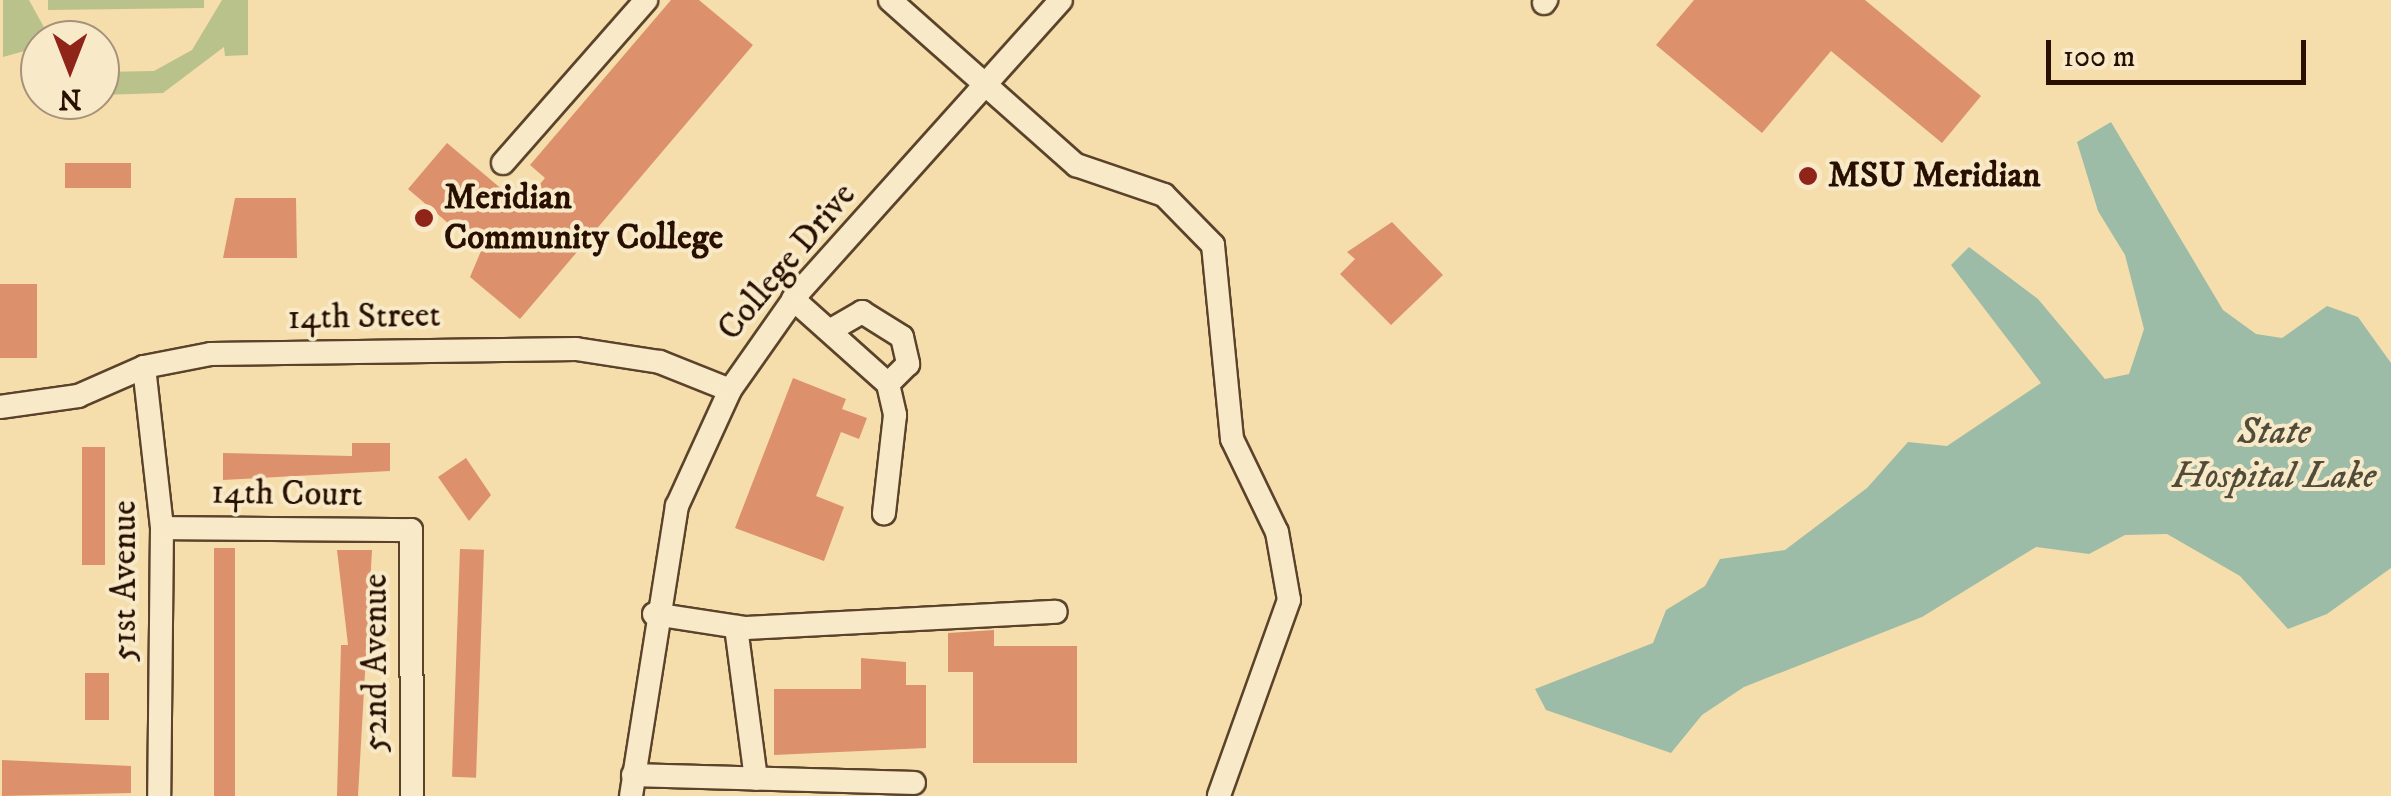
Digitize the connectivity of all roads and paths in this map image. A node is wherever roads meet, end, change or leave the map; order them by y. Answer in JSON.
{"nodes":[{"id":1,"x":646,"y":0,"type":"edge"},
{"id":2,"x":890,"y":0,"type":"edge"},
{"id":3,"x":1061,"y":0,"type":"edge"},
{"id":4,"x":989,"y":84,"type":"junction"},
{"id":5,"x":504,"y":163,"type":"dead end"},
{"id":6,"x":793,"y":299,"type":"junction"},
{"id":7,"x":832,"y":330,"type":"junction"},
{"id":8,"x":144,"y":367,"type":"junction"},
{"id":9,"x":888,"y":384,"type":"junction"},
{"id":10,"x":730,"y":390,"type":"junction"},
{"id":11,"x":0,"y":407,"type":"edge"},
{"id":12,"x":884,"y":513,"type":"dead end"},
{"id":13,"x":162,"y":528,"type":"junction"},
{"id":14,"x":411,"y":530,"type":"joint"},
{"id":15,"x":1056,"y":612,"type":"dead end"},
{"id":16,"x":654,"y":614,"type":"junction"},
{"id":17,"x":736,"y":627,"type":"junction"},
{"id":18,"x":756,"y":779,"type":"junction"},
{"id":19,"x":914,"y":784,"type":"dead end"},
{"id":20,"x":632,"y":786,"type":"edge"},
{"id":21,"x":160,"y":796,"type":"edge"},
{"id":22,"x":412,"y":796,"type":"edge"},
{"id":23,"x":1219,"y":796,"type":"edge"}],
"edges":[{"from":1,"to":5,"type":"street"},
{"from":2,"to":4,"type":"street"},
{"from":3,"to":4,"type":"street","name":"College Drive"},
{"from":4,"to":6,"type":"street","name":"College Drive"},
{"from":4,"to":23,"type":"street"},
{"from":6,"to":7,"type":"street"},
{"from":6,"to":10,"type":"street","name":"College Drive"},
{"from":7,"to":9,"type":"street"},
{"from":7,"to":9,"type":"street"},
{"from":8,"to":10,"type":"street","name":"14th Street"},
{"from":8,"to":11,"type":"street","name":"14th Street"},
{"from":8,"to":13,"type":"street","name":"51st Avenue"},
{"from":9,"to":12,"type":"street"},
{"from":10,"to":16,"type":"street","name":"College Drive"},
{"from":13,"to":14,"type":"street","name":"14th Court"},
{"from":13,"to":21,"type":"street","name":"51st Avenue"},
{"from":14,"to":22,"type":"street","name":"52nd Avenue"},
{"from":15,"to":17,"type":"street"},
{"from":16,"to":17,"type":"street"},
{"from":16,"to":20,"type":"street","name":"College Drive"},
{"from":17,"to":18,"type":"street"},
{"from":18,"to":19,"type":"street"},
{"from":18,"to":20,"type":"street"}]}
